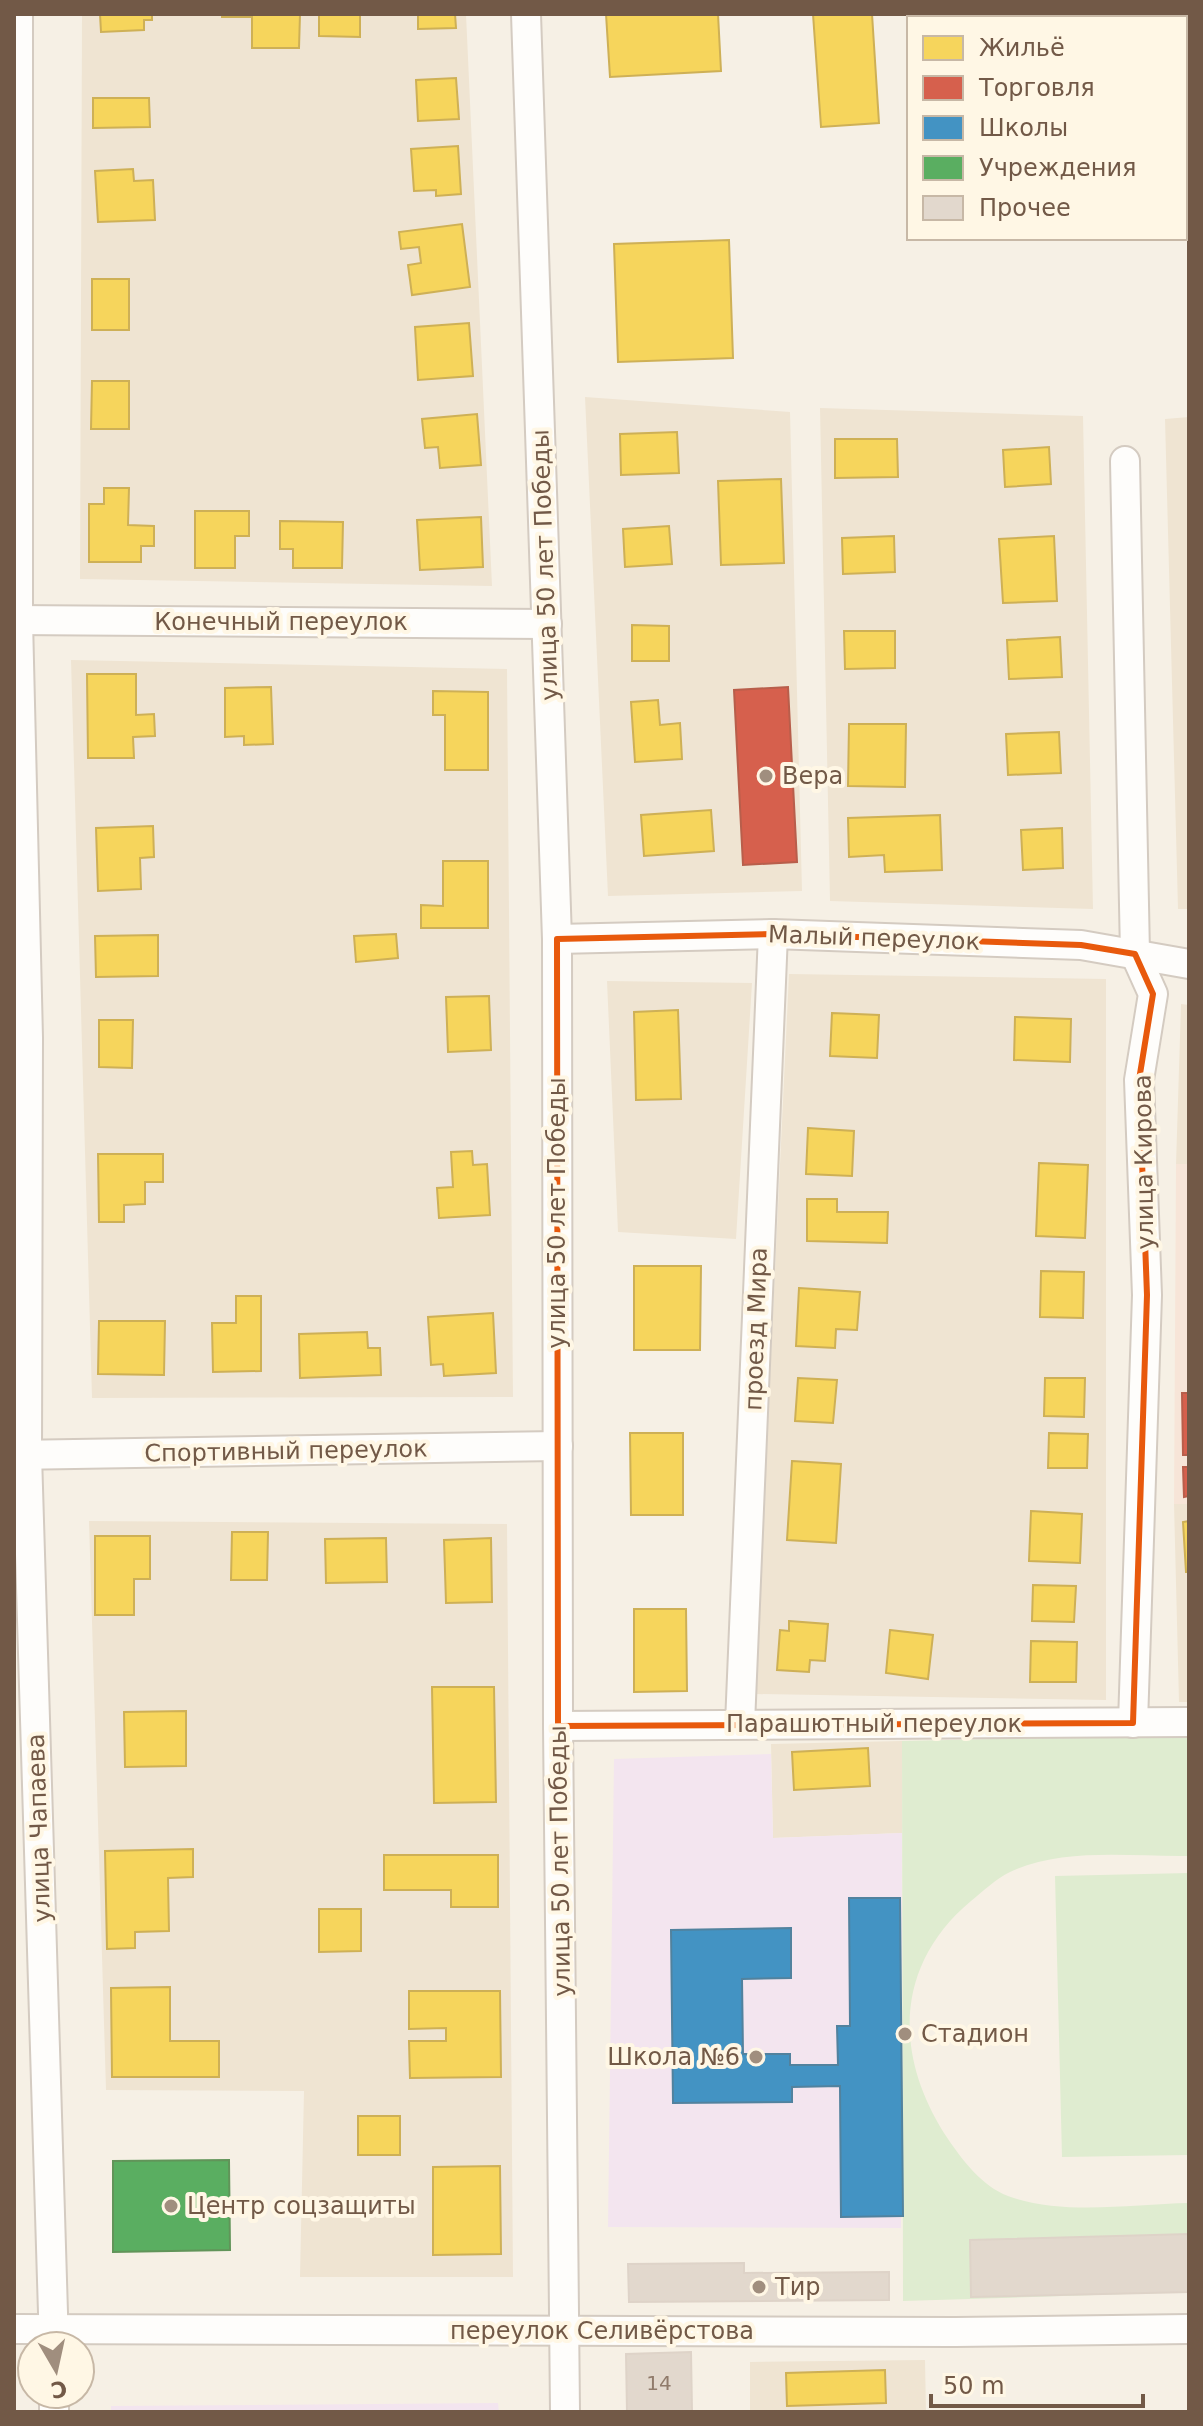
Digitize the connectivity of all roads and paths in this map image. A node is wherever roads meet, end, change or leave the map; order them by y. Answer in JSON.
{"nodes":[{"id":1,"x":18,"y":14,"type":"edge"},
{"id":2,"x":526,"y":14,"type":"edge"},
{"id":3,"x":1125,"y":461,"type":"dead end"},
{"id":4,"x":16,"y":620,"type":"edge"},
{"id":5,"x":547,"y":624,"type":"junction"},
{"id":6,"x":773,"y":934,"type":"junction"},
{"id":7,"x":557,"y":939,"type":"junction"},
{"id":8,"x":1135,"y":954,"type":"junction"},
{"id":9,"x":1189,"y":964,"type":"edge"},
{"id":10,"x":558,"y":1446,"type":"junction"},
{"id":11,"x":21,"y":1455,"type":"edge"},
{"id":12,"x":1189,"y":1722,"type":"edge"},
{"id":13,"x":1133,"y":1723,"type":"junction"},
{"id":14,"x":740,"y":1724,"type":"junction"},
{"id":15,"x":558,"y":1726,"type":"junction"},
{"id":16,"x":1189,"y":2329,"type":"edge"},
{"id":17,"x":54,"y":2330,"type":"edge"},
{"id":18,"x":565,"y":2332,"type":"junction"},
{"id":19,"x":96,"y":2338,"type":"edge"},
{"id":20,"x":565,"y":2412,"type":"edge"}],
"edges":[{"from":1,"to":4,"type":"street","name":"улица Чапаева"},
{"from":2,"to":5,"type":"street","name":"улица 50 лет Победы"},
{"from":3,"to":8,"type":"street","name":"улица Кирова"},
{"from":4,"to":5,"type":"street","name":"Конечный переулок"},
{"from":4,"to":11,"type":"street","name":"улица Чапаева"},
{"from":5,"to":7,"type":"street","name":"улица 50 лет Победы"},
{"from":6,"to":7,"type":"street","name":"Малый переулок"},
{"from":6,"to":8,"type":"street","name":"Малый переулок"},
{"from":6,"to":14,"type":"street","name":"проезд Мира"},
{"from":7,"to":10,"type":"street","name":"улица 50 лет Победы"},
{"from":8,"to":9,"type":"street","name":"Малый переулок"},
{"from":8,"to":13,"type":"street","name":"улица Кирова"},
{"from":10,"to":11,"type":"street","name":"Спортивный переулок"},
{"from":10,"to":15,"type":"street","name":"улица 50 лет Победы"},
{"from":11,"to":17,"type":"street","name":"улица Чапаева"},
{"from":12,"to":13,"type":"street","name":"Парашютный переулок"},
{"from":13,"to":14,"type":"street","name":"Парашютный переулок"},
{"from":14,"to":15,"type":"street","name":"Парашютный переулок"},
{"from":15,"to":18,"type":"street","name":"улица 50 лет Победы"},
{"from":16,"to":18,"type":"street","name":"переулок Селивёрстова"},
{"from":18,"to":19,"type":"street","name":"переулок Селивёрстова"},
{"from":18,"to":20,"type":"street","name":"улица 50 лет Победы"}]}
